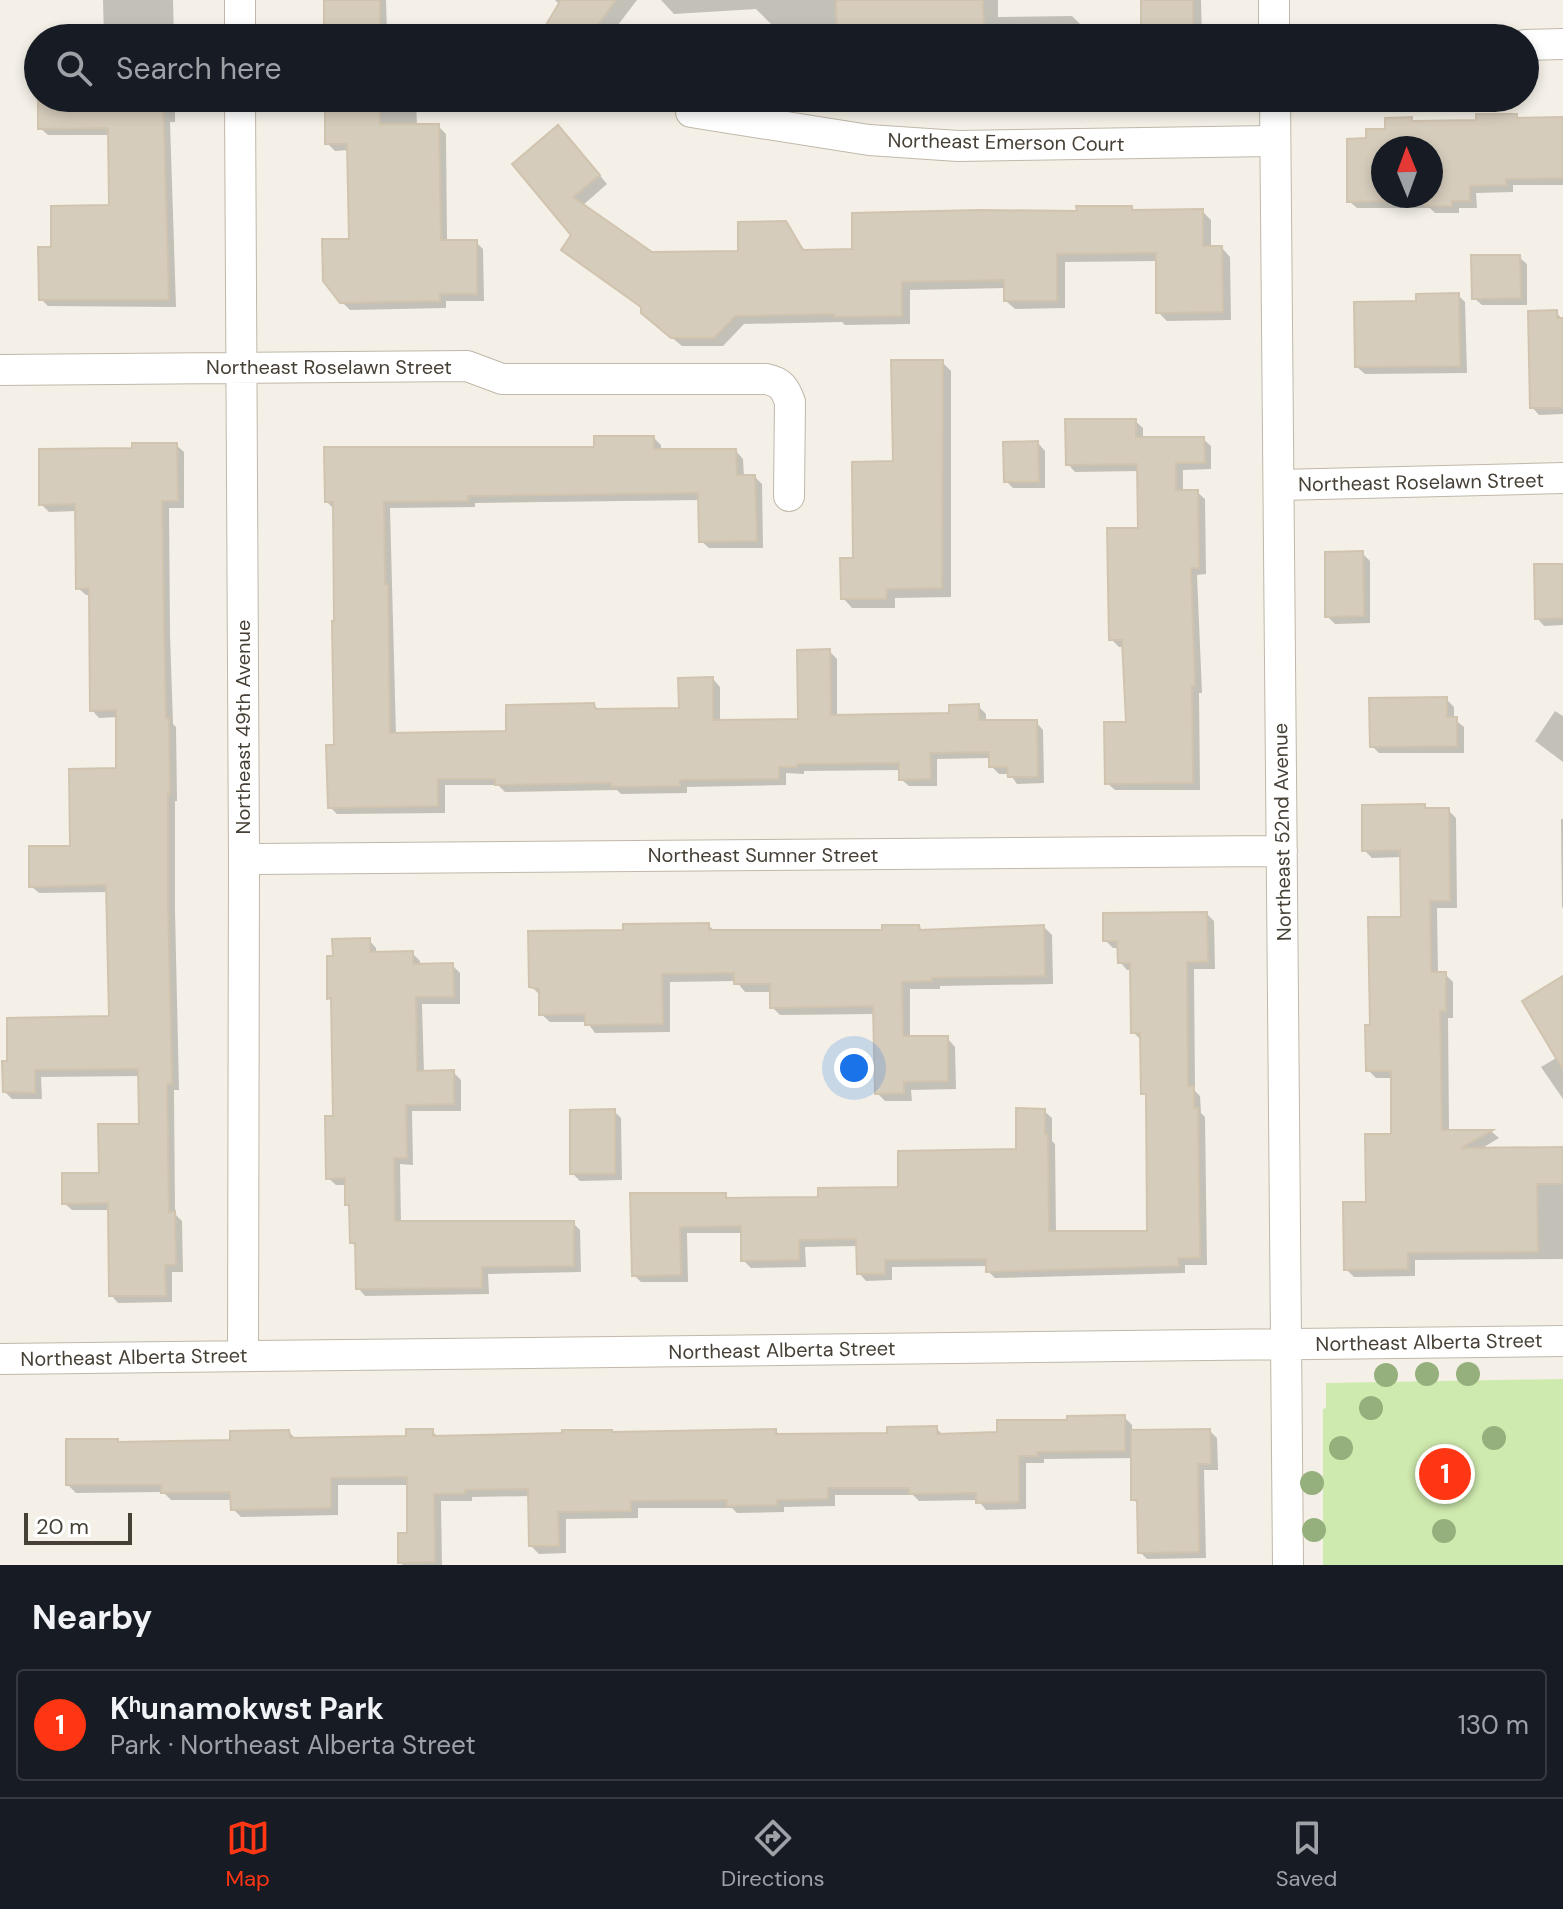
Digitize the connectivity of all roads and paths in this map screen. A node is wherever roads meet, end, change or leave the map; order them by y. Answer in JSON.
{"nodes":[{"id":1,"x":240,"y":0,"type":"edge"},
{"id":2,"x":1274,"y":0,"type":"edge"},
{"id":3,"x":240,"y":24,"type":"edge"},
{"id":4,"x":1274,"y":24,"type":"edge"},
{"id":5,"x":1563,"y":44,"type":"edge"},
{"id":6,"x":1539,"y":45,"type":"edge"},
{"id":7,"x":240,"y":112,"type":"edge"},
{"id":8,"x":691,"y":112,"type":"dead end"},
{"id":9,"x":1275,"y":112,"type":"edge"},
{"id":10,"x":1275,"y":141,"type":"junction"},
{"id":11,"x":241,"y":368,"type":"junction"},
{"id":12,"x":0,"y":370,"type":"edge"},
{"id":13,"x":1563,"y":478,"type":"edge"},
{"id":14,"x":1279,"y":485,"type":"junction"},
{"id":15,"x":789,"y":496,"type":"dead end"},
{"id":16,"x":1282,"y":851,"type":"junction"},
{"id":17,"x":244,"y":859,"type":"junction"},
{"id":18,"x":1563,"y":1341,"type":"edge"},
{"id":19,"x":1285,"y":1344,"type":"junction"},
{"id":20,"x":243,"y":1356,"type":"junction"},
{"id":21,"x":0,"y":1359,"type":"edge"},
{"id":22,"x":1288,"y":1565,"type":"edge"}],
"edges":[{"from":1,"to":3,"type":"street"},
{"from":2,"to":4,"type":"street"},
{"from":5,"to":6,"type":"street"},
{"from":7,"to":11,"type":"street","name":"Northeast 49th Avenue"},
{"from":8,"to":10,"type":"street","name":"Northeast Emerson Court"},
{"from":9,"to":10,"type":"street","name":"Northeast 52nd Avenue"},
{"from":10,"to":14,"type":"street","name":"Northeast 52nd Avenue"},
{"from":11,"to":12,"type":"street","name":"Northeast Roselawn Street"},
{"from":11,"to":15,"type":"street","name":"Northeast Roselawn Street"},
{"from":11,"to":17,"type":"street","name":"Northeast 49th Avenue"},
{"from":13,"to":14,"type":"street","name":"Northeast Roselawn Street"},
{"from":14,"to":16,"type":"street","name":"Northeast 52nd Avenue"},
{"from":16,"to":17,"type":"street","name":"Northeast Sumner Street"},
{"from":16,"to":19,"type":"street","name":"Northeast 52nd Avenue"},
{"from":17,"to":20,"type":"street","name":"Northeast 49th Avenue"},
{"from":18,"to":19,"type":"street","name":"Northeast Alberta Street"},
{"from":19,"to":20,"type":"street","name":"Northeast Alberta Street"},
{"from":19,"to":22,"type":"street","name":"Northeast 52nd Avenue"},
{"from":20,"to":21,"type":"street","name":"Northeast Alberta Street"}]}
